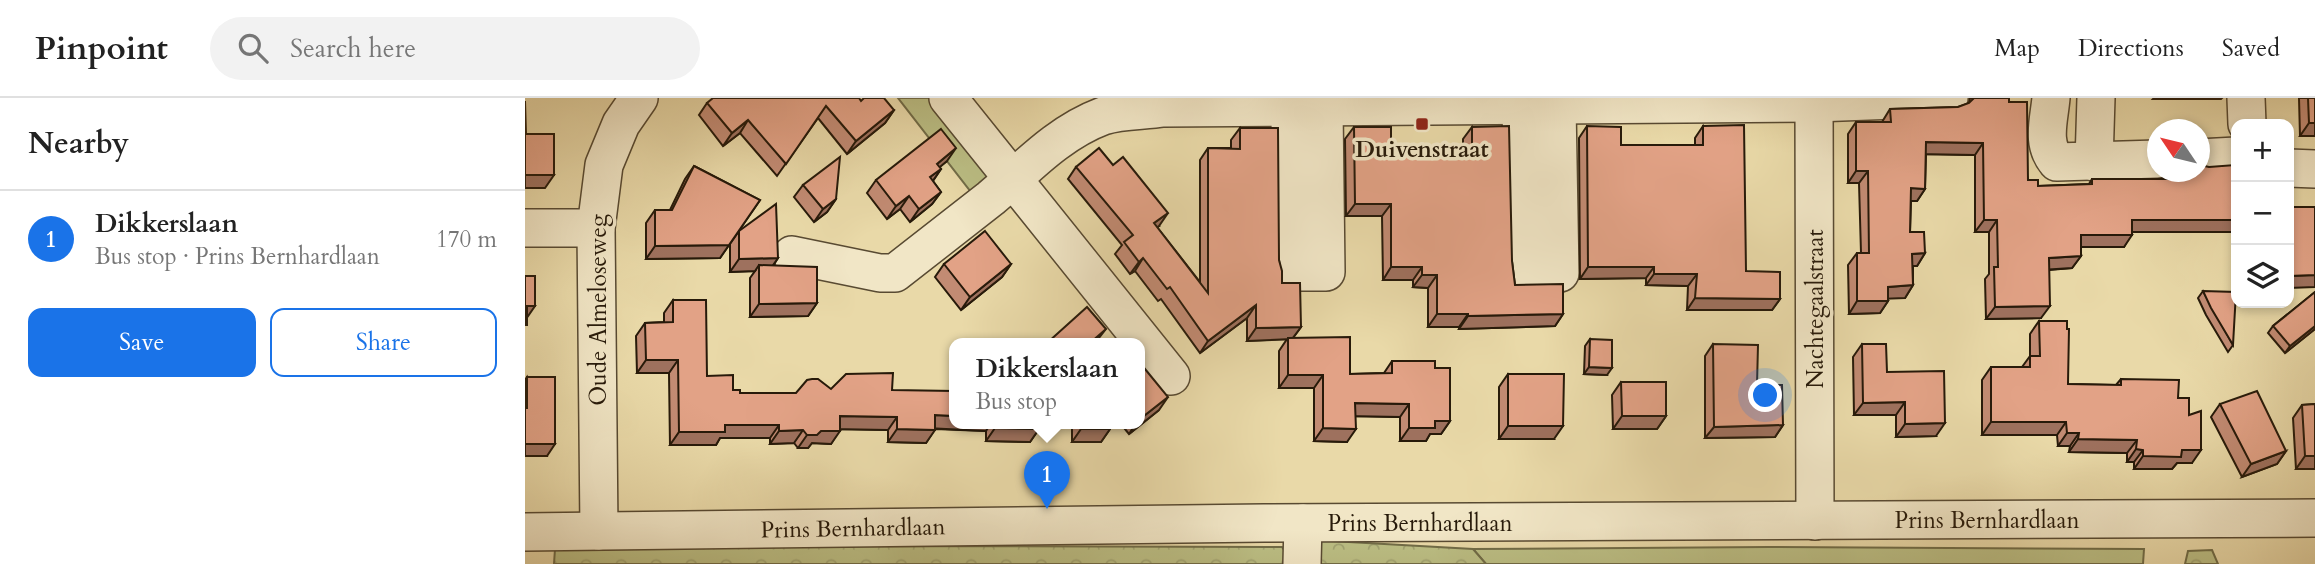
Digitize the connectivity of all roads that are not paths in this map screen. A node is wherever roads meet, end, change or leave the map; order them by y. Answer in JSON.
{"nodes":[{"id":1,"x":639,"y":98,"type":"edge"},
{"id":2,"x":948,"y":98,"type":"edge"},
{"id":3,"x":1949,"y":98,"type":"edge"},
{"id":4,"x":2051,"y":98,"type":"edge"},
{"id":5,"x":2096,"y":98,"type":"edge"},
{"id":6,"x":2246,"y":98,"type":"edge"},
{"id":7,"x":1814,"y":101,"type":"edge"},
{"id":8,"x":1521,"y":106,"type":"junction"},
{"id":9,"x":1557,"y":106,"type":"junction"},
{"id":10,"x":2247,"y":119,"type":"edge"},
{"id":11,"x":2231,"y":156,"type":"edge"},
{"id":12,"x":2210,"y":157,"type":"edge"},
{"id":13,"x":2147,"y":160,"type":"edge"},
{"id":14,"x":2094,"y":162,"type":"junction"},
{"id":15,"x":2294,"y":168,"type":"edge"},
{"id":16,"x":2315,"y":169,"type":"edge"},
{"id":17,"x":1013,"y":178,"type":"junction"},
{"id":18,"x":525,"y":228,"type":"edge"},
{"id":19,"x":596,"y":228,"type":"junction"},
{"id":20,"x":792,"y":255,"type":"dead end"},
{"id":21,"x":1141,"y":338,"type":"edge"},
{"id":22,"x":1145,"y":343,"type":"edge"},
{"id":23,"x":1171,"y":376,"type":"dead end"},
{"id":24,"x":2315,"y":518,"type":"edge"},
{"id":25,"x":1815,"y":521,"type":"junction"},
{"id":26,"x":599,"y":531,"type":"junction"},
{"id":27,"x":535,"y":543,"type":"edge"},
{"id":28,"x":1305,"y":551,"type":"edge"}],
"edges":[{"from":1,"to":19,"type":"street","name":"Oude Almeloseweg"},
{"from":2,"to":17,"type":"street"},
{"from":3,"to":7,"type":"street"},
{"from":4,"to":14,"type":"street"},
{"from":5,"to":14,"type":"street"},
{"from":6,"to":10,"type":"street"},
{"from":7,"to":9,"type":"street"},
{"from":7,"to":25,"type":"street","name":"Nachtegaalstraat"},
{"from":8,"to":9,"type":"street"},
{"from":8,"to":9,"type":"street"},
{"from":8,"to":17,"type":"street"},
{"from":11,"to":12,"type":"street"},
{"from":13,"to":14,"type":"street"},
{"from":15,"to":16,"type":"street"},
{"from":17,"to":20,"type":"street"},
{"from":17,"to":21,"type":"street"},
{"from":18,"to":19,"type":"street"},
{"from":19,"to":26,"type":"street","name":"Oude Almeloseweg"},
{"from":22,"to":23,"type":"street"},
{"from":24,"to":25,"type":"street","name":"Prins Bernhardlaan"},
{"from":25,"to":28,"type":"street","name":"Prins Bernhardlaan"},
{"from":26,"to":27,"type":"street","name":"Prins Bernhardlaan"},
{"from":26,"to":28,"type":"street","name":"Prins Bernhardlaan"}]}
